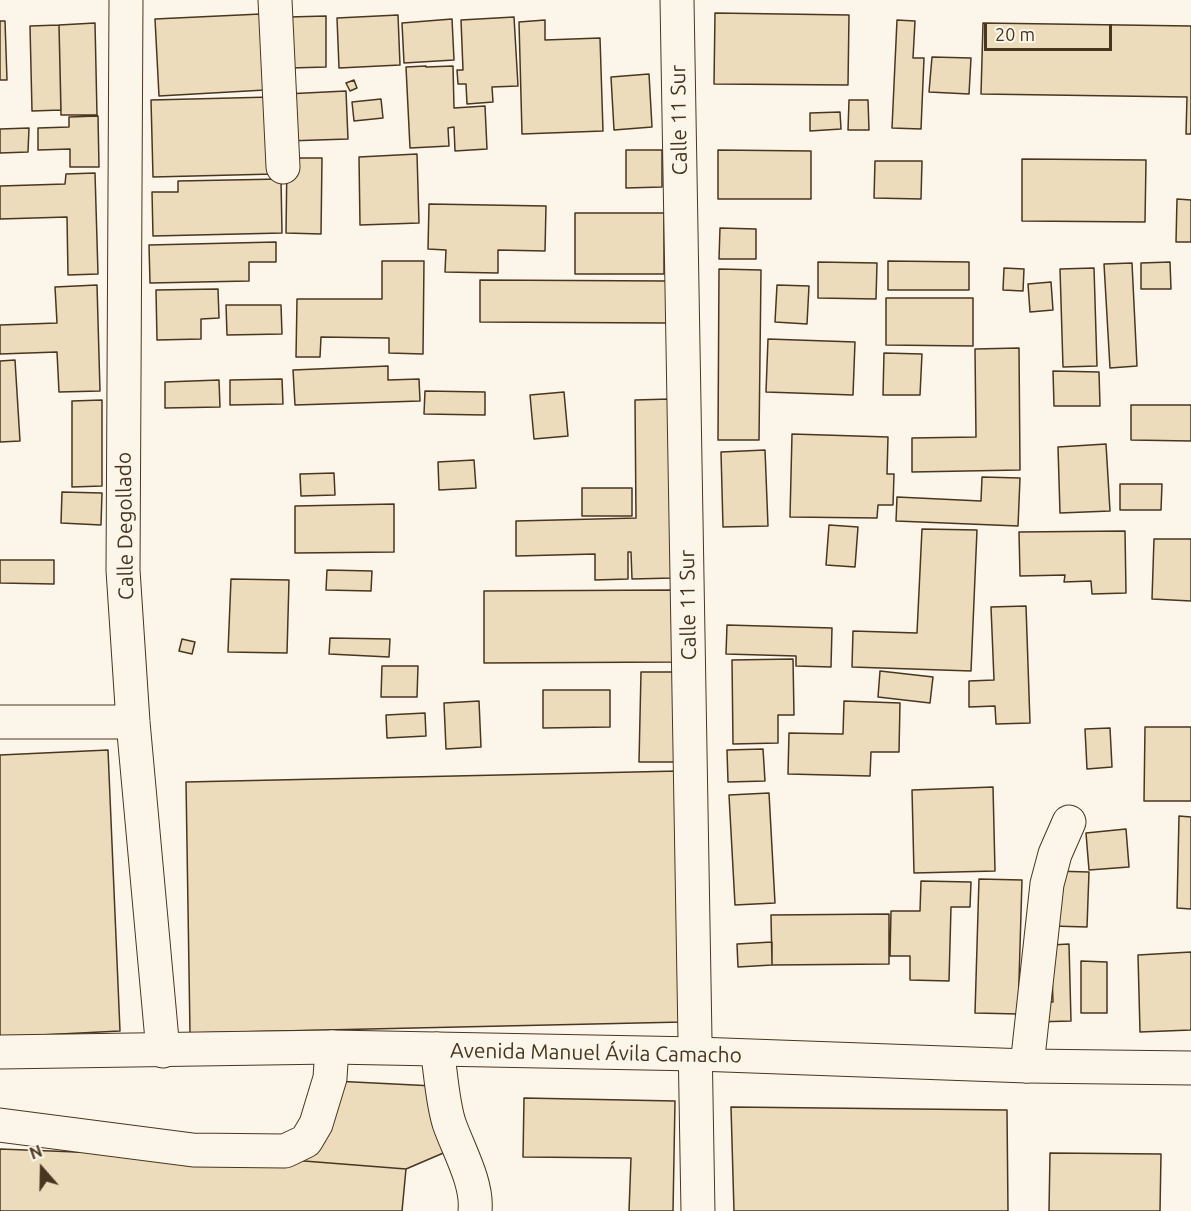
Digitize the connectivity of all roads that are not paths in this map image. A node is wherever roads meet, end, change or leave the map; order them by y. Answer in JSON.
{"nodes":[{"id":1,"x":126,"y":0,"type":"edge"},
{"id":2,"x":275,"y":0,"type":"edge"},
{"id":3,"x":677,"y":0,"type":"edge"},
{"id":4,"x":283,"y":167,"type":"dead end"},
{"id":5,"x":0,"y":722,"type":"edge"},
{"id":6,"x":133,"y":722,"type":"junction"},
{"id":7,"x":1069,"y":822,"type":"dead end"},
{"id":8,"x":332,"y":1047,"type":"junction"},
{"id":9,"x":437,"y":1049,"type":"junction"},
{"id":10,"x":163,"y":1051,"type":"junction"},
{"id":11,"x":0,"y":1053,"type":"edge"},
{"id":12,"x":697,"y":1054,"type":"junction"},
{"id":13,"x":1026,"y":1066,"type":"junction"},
{"id":14,"x":1191,"y":1068,"type":"edge"},
{"id":15,"x":0,"y":1125,"type":"edge"},
{"id":16,"x":475,"y":1211,"type":"edge"},
{"id":17,"x":698,"y":1211,"type":"edge"}],
"edges":[{"from":1,"to":6,"type":"street","name":"Calle Degollado"},
{"from":2,"to":4,"type":"street"},
{"from":3,"to":12,"type":"street","name":"Calle 11 Sur"},
{"from":5,"to":6,"type":"street"},
{"from":6,"to":10,"type":"street","name":"Calle Degollado"},
{"from":7,"to":13,"type":"street"},
{"from":8,"to":9,"type":"street","name":"Avenida Manuel Ávila Camacho"},
{"from":8,"to":10,"type":"street","name":"Avenida Manuel Ávila Camacho"},
{"from":8,"to":15,"type":"street"},
{"from":9,"to":12,"type":"street","name":"Avenida Manuel Ávila Camacho"},
{"from":9,"to":16,"type":"street"},
{"from":10,"to":11,"type":"street","name":"Avenida Manuel Ávila Camacho"},
{"from":12,"to":13,"type":"street","name":"Avenida Manuel Ávila Camacho"},
{"from":12,"to":17,"type":"street","name":"Calle 11 Sur"},
{"from":13,"to":14,"type":"street","name":"Avenida Manuel Ávila Camacho"}]}
